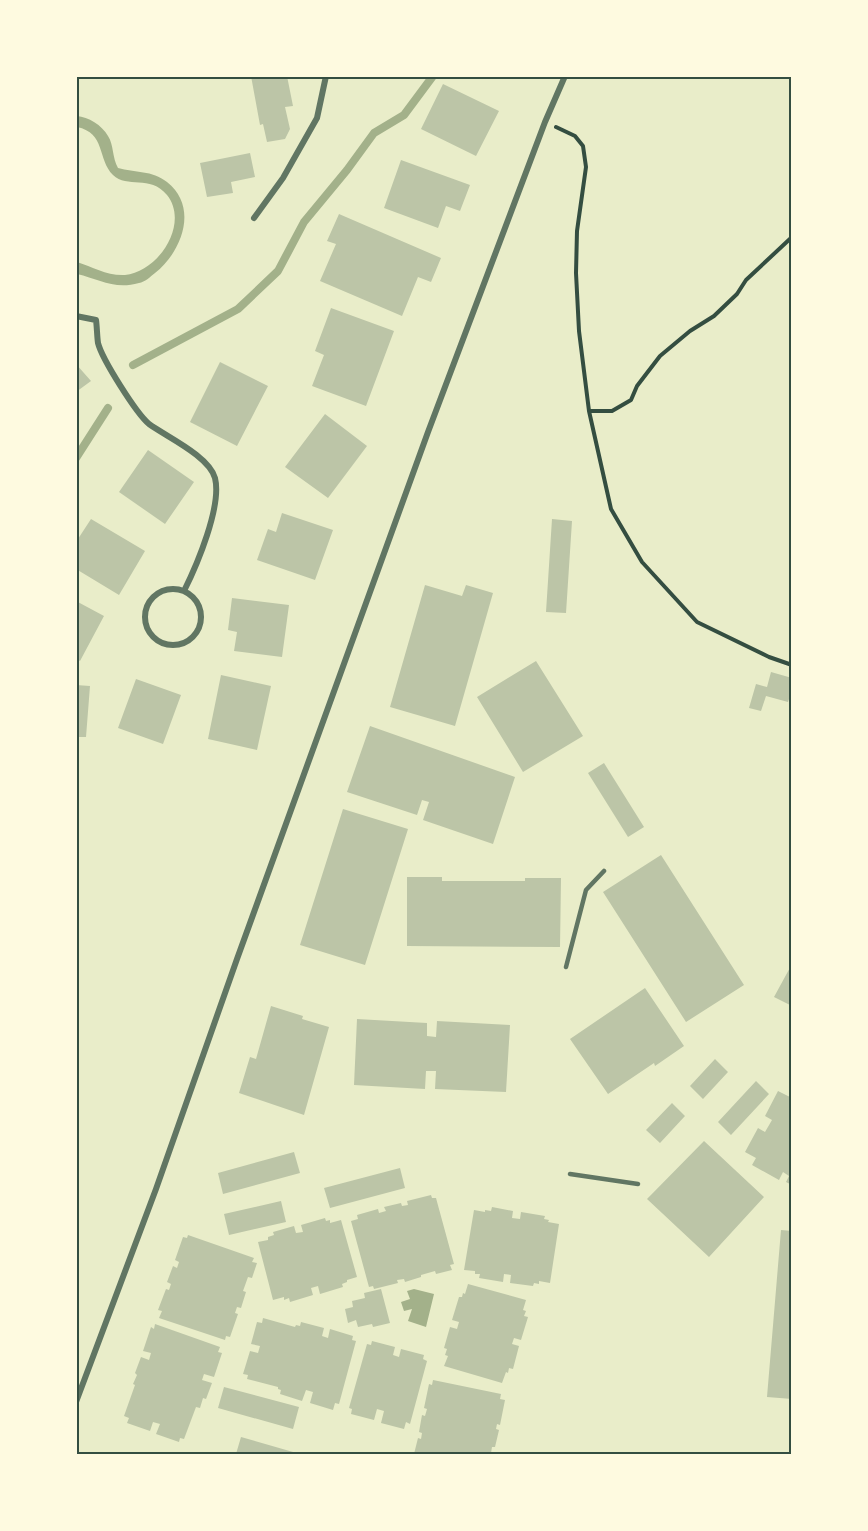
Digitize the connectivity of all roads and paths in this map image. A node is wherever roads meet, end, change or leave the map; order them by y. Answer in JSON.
{"nodes":[{"id":1,"x":326,"y":76,"type":"edge"},
{"id":2,"x":564,"y":76,"type":"edge"},
{"id":3,"x":545,"y":122,"type":"junction"},
{"id":4,"x":254,"y":218,"type":"dead end"},
{"id":5,"x":792,"y":237,"type":"edge"},
{"id":6,"x":76,"y":316,"type":"edge"},
{"id":7,"x":589,"y":411,"type":"junction"},
{"id":8,"x":184,"y":591,"type":"junction"},
{"id":9,"x":792,"y":664,"type":"edge"},
{"id":10,"x":604,"y":871,"type":"dead end"},
{"id":11,"x":566,"y":967,"type":"dead end"},
{"id":12,"x":570,"y":1174,"type":"dead end"},
{"id":13,"x":638,"y":1184,"type":"dead end"},
{"id":14,"x":76,"y":1402,"type":"edge"}],
"edges":[{"from":1,"to":4,"type":"street"},
{"from":2,"to":3,"type":"street"},
{"from":3,"to":7,"type":"path"},
{"from":3,"to":14,"type":"street"},
{"from":5,"to":7,"type":"path"},
{"from":6,"to":8,"type":"street"},
{"from":7,"to":9,"type":"path"},
{"from":8,"to":8,"type":"street"},
{"from":10,"to":11,"type":"lane"},
{"from":12,"to":13,"type":"lane"}]}
